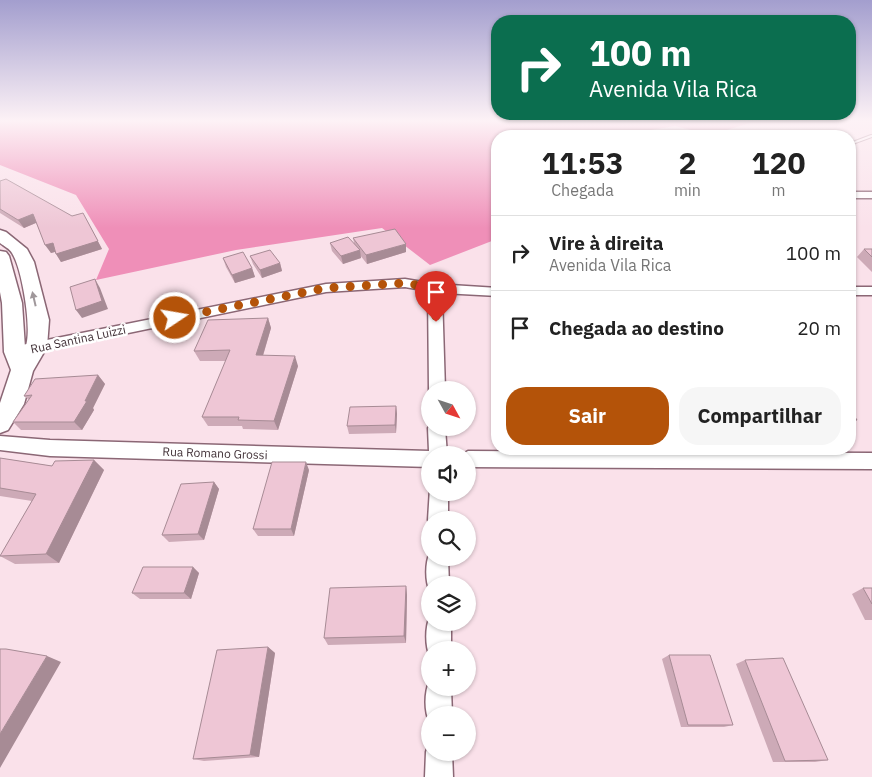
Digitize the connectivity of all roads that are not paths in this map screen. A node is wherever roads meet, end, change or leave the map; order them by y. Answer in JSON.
{"nodes":[{"id":1,"x":856,"y":195,"type":"edge"},
{"id":2,"x":872,"y":195,"type":"edge"},
{"id":3,"x":0,"y":235,"type":"edge"},
{"id":4,"x":0,"y":256,"type":"edge"},
{"id":5,"x":435,"y":288,"type":"junction"},
{"id":6,"x":491,"y":292,"type":"edge"},
{"id":7,"x":856,"y":292,"type":"edge"},
{"id":8,"x":872,"y":292,"type":"edge"},
{"id":9,"x":37,"y":347,"type":"junction"},
{"id":10,"x":18,"y":361,"type":"junction"},
{"id":11,"x":437,"y":381,"type":"edge"},
{"id":12,"x":0,"y":423,"type":"edge"},
{"id":13,"x":0,"y":443,"type":"edge"},
{"id":14,"x":421,"y":459,"type":"edge"},
{"id":15,"x":476,"y":459,"type":"edge"},
{"id":16,"x":872,"y":461,"type":"edge"},
{"id":17,"x":439,"y":761,"type":"edge"},
{"id":18,"x":439,"y":777,"type":"edge"}],
"edges":[{"from":1,"to":2,"type":"street"},
{"from":9,"to":3,"type":"street","one_way":true},
{"from":4,"to":10,"type":"street"},
{"from":5,"to":6,"type":"street","name":"Rua Santina Luizzi"},
{"from":5,"to":9,"type":"street","name":"Rua Santina Luizzi"},
{"from":5,"to":11,"type":"street"},
{"from":7,"to":8,"type":"street"},
{"from":9,"to":10,"type":"street"},
{"from":10,"to":12,"type":"street"},
{"from":13,"to":14,"type":"street","name":"Rua Romano Grossi"},
{"from":15,"to":16,"type":"street"},
{"from":17,"to":18,"type":"street"}]}
